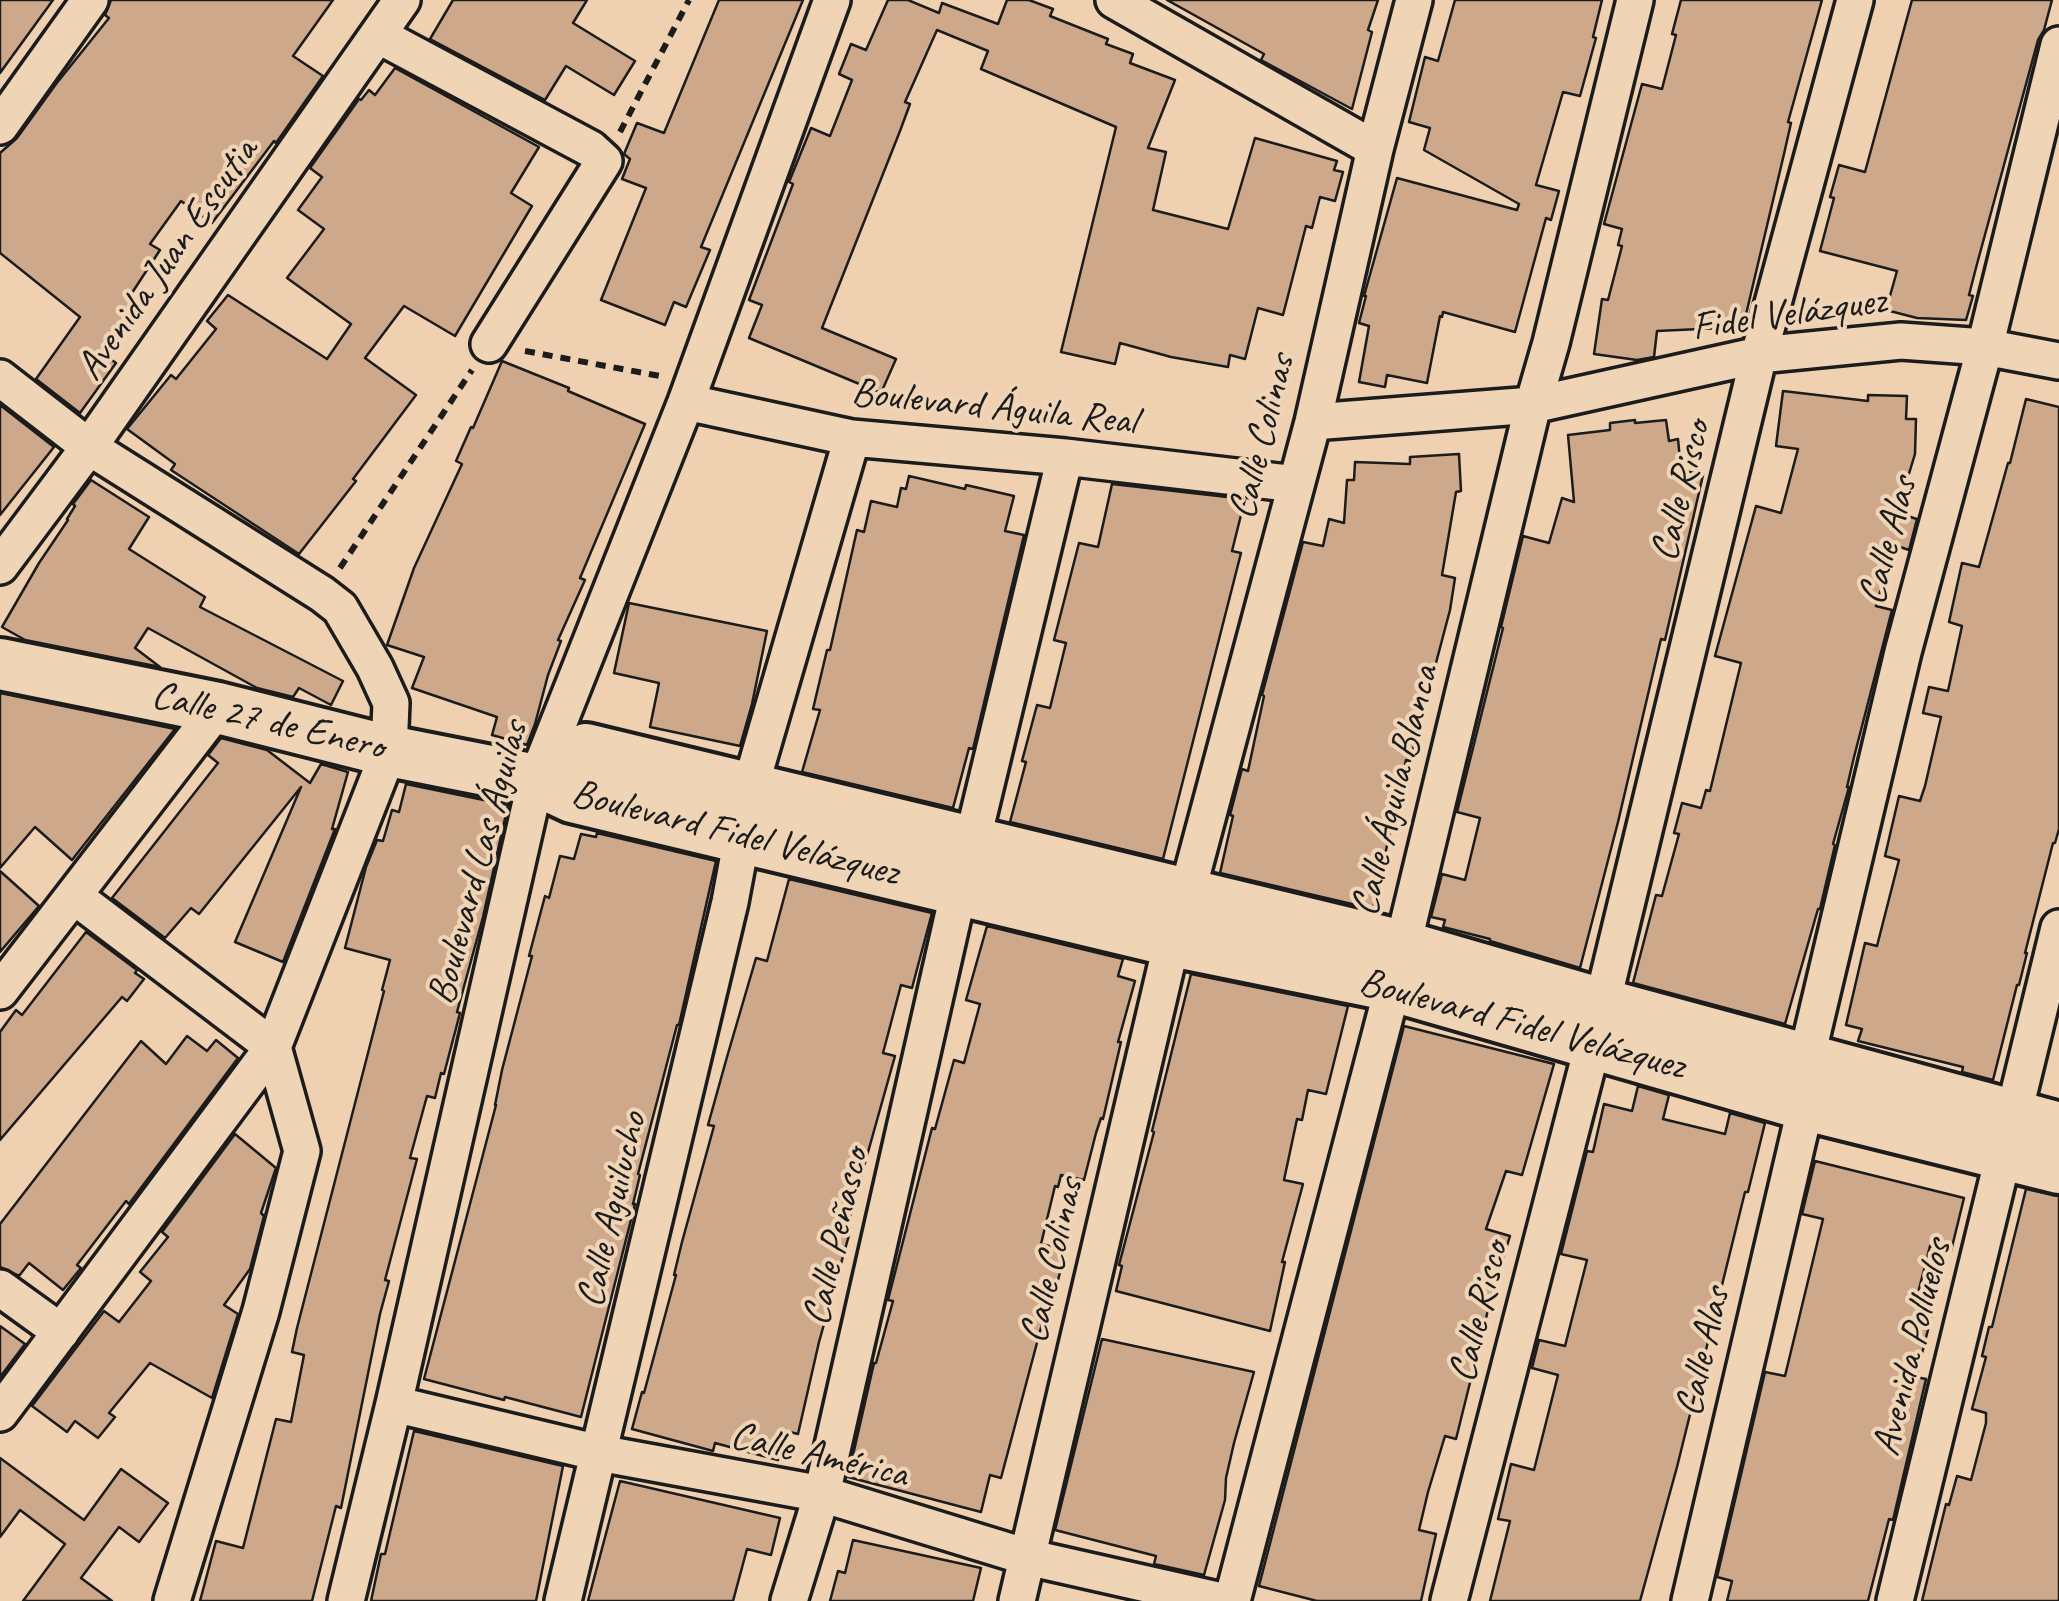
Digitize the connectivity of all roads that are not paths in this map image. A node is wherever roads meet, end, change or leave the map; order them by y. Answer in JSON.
{"nodes":[{"id":1,"x":90,"y":0,"type":"edge"},
{"id":2,"x":402,"y":0,"type":"edge"},
{"id":3,"x":832,"y":0,"type":"edge"},
{"id":4,"x":1114,"y":0,"type":"edge"},
{"id":5,"x":1414,"y":0,"type":"edge"},
{"id":6,"x":1635,"y":0,"type":"edge"},
{"id":7,"x":1854,"y":0,"type":"edge"},
{"id":8,"x":378,"y":35,"type":"junction"},
{"id":9,"x":2059,"y":46,"type":"edge"},
{"id":10,"x":0,"y":126,"type":"edge"},
{"id":11,"x":1375,"y":149,"type":"junction"},
{"id":12,"x":489,"y":344,"type":"road end"},
{"id":13,"x":1985,"y":347,"type":"junction"},
{"id":14,"x":1759,"y":355,"type":"junction"},
{"id":15,"x":2059,"y":361,"type":"edge"},
{"id":16,"x":0,"y":378,"type":"edge"},
{"id":17,"x":689,"y":392,"type":"junction"},
{"id":18,"x":1533,"y":404,"type":"junction"},
{"id":19,"x":1313,"y":422,"type":"junction"},
{"id":20,"x":852,"y":438,"type":"junction"},
{"id":21,"x":89,"y":447,"type":"junction"},
{"id":22,"x":1065,"y":457,"type":"junction"},
{"id":23,"x":1296,"y":484,"type":"junction"},
{"id":24,"x":0,"y":566,"type":"edge"},
{"id":25,"x":0,"y":664,"type":"edge"},
{"id":26,"x":218,"y":708,"type":"junction"},
{"id":27,"x":388,"y":751,"type":"junction"},
{"id":28,"x":536,"y":780,"type":"junction"},
{"id":29,"x":750,"y":788,"type":"junction"},
{"id":30,"x":742,"y":838,"type":"junction"},
{"id":31,"x":972,"y":842,"type":"junction"},
{"id":32,"x":959,"y":890,"type":"junction"},
{"id":33,"x":1187,"y":893,"type":"junction"},
{"id":34,"x":74,"y":896,"type":"junction"},
{"id":35,"x":2059,"y":928,"type":"edge"},
{"id":36,"x":1172,"y":941,"type":"junction"},
{"id":37,"x":1397,"y":966,"type":"junction"},
{"id":38,"x":0,"y":991,"type":"edge"},
{"id":39,"x":1597,"y":1024,"type":"junction"},
{"id":40,"x":273,"y":1047,"type":"junction"},
{"id":41,"x":1805,"y":1096,"type":"junction"},
{"id":42,"x":2059,"y":1128,"type":"edge"},
{"id":43,"x":2009,"y":1134,"type":"junction"},
{"id":44,"x":2059,"y":1168,"type":"edge"},
{"id":45,"x":0,"y":1288,"type":"edge"},
{"id":46,"x":61,"y":1332,"type":"junction"},
{"id":47,"x":394,"y":1404,"type":"junction"},
{"id":48,"x":0,"y":1413,"type":"edge"},
{"id":49,"x":600,"y":1453,"type":"junction"},
{"id":50,"x":822,"y":1494,"type":"junction"},
{"id":51,"x":1028,"y":1557,"type":"junction"},
{"id":52,"x":172,"y":1601,"type":"edge"},
{"id":53,"x":346,"y":1601,"type":"edge"},
{"id":54,"x":564,"y":1601,"type":"edge"},
{"id":55,"x":788,"y":1601,"type":"edge"},
{"id":56,"x":1017,"y":1601,"type":"edge"},
{"id":57,"x":1222,"y":1601,"type":"edge"},
{"id":58,"x":1232,"y":1601,"type":"edge"},
{"id":59,"x":1449,"y":1601,"type":"edge"},
{"id":60,"x":1690,"y":1601,"type":"edge"},
{"id":61,"x":1895,"y":1601,"type":"edge"}],
"edges":[{"from":1,"to":10,"type":"street"},
{"from":2,"to":8,"type":"street","name":"Avenida Juan Escutia"},
{"from":3,"to":17,"type":"street","name":"Boulevard Las Águilas"},
{"from":4,"to":11,"type":"street"},
{"from":5,"to":11,"type":"street","name":"Calle Colinas"},
{"from":6,"to":18,"type":"street","name":"Calle Águila Blanca"},
{"from":7,"to":14,"type":"street","name":"Calle Risco"},
{"from":8,"to":12,"type":"street"},
{"from":8,"to":21,"type":"street","name":"Avenida Juan Escutia"},
{"from":9,"to":13,"type":"street","name":"Calle Alas"},
{"from":11,"to":19,"type":"street","name":"Calle Colinas"},
{"from":13,"to":14,"type":"street","name":"Fidel Velázquez"},
{"from":13,"to":15,"type":"street","name":"Fidel Velázquez"},
{"from":13,"to":41,"type":"street","name":"Calle Alas"},
{"from":14,"to":18,"type":"street","name":"Fidel Velázquez"},
{"from":14,"to":39,"type":"street","name":"Calle Risco"},
{"from":16,"to":21,"type":"street"},
{"from":17,"to":20,"type":"street","name":"Boulevard Águila Real"},
{"from":17,"to":28,"type":"street","name":"Boulevard Las Águilas"},
{"from":18,"to":19,"type":"street"},
{"from":18,"to":37,"type":"street","name":"Calle Águila Blanca"},
{"from":19,"to":23,"type":"street","name":"Calle Colinas"},
{"from":20,"to":22,"type":"street","name":"Boulevard Águila Real"},
{"from":20,"to":29,"type":"street"},
{"from":21,"to":24,"type":"street","name":"Avenida Juan Escutia"},
{"from":21,"to":27,"type":"street"},
{"from":22,"to":23,"type":"street","name":"Boulevard Águila Real"},
{"from":22,"to":31,"type":"street"},
{"from":23,"to":33,"type":"street","name":"Calle Colinas"},
{"from":25,"to":26,"type":"main road","name":"Calle 27 de Enero"},
{"from":26,"to":27,"type":"main road","name":"Calle 27 de Enero"},
{"from":26,"to":34,"type":"street"},
{"from":27,"to":28,"type":"main road","name":"Calle 27 de Enero"},
{"from":27,"to":40,"type":"street"},
{"from":28,"to":29,"type":"main road","name":"Boulevard Fidel Velázquez"},
{"from":28,"to":30,"type":"main road","name":"Boulevard Fidel Velázquez"},
{"from":28,"to":47,"type":"street","name":"Boulevard Las Águilas"},
{"from":29,"to":31,"type":"main road","name":"Boulevard Fidel Velázquez"},
{"from":30,"to":32,"type":"main road","name":"Boulevard Fidel Velázquez"},
{"from":30,"to":49,"type":"street","name":"Calle Aguilucho"},
{"from":31,"to":33,"type":"main road","name":"Boulevard Fidel Velázquez"},
{"from":32,"to":36,"type":"main road","name":"Boulevard Fidel Velázquez"},
{"from":32,"to":50,"type":"street","name":"Calle Peñasco"},
{"from":33,"to":37,"type":"main road","name":"Boulevard Fidel Velázquez"},
{"from":34,"to":38,"type":"street"},
{"from":34,"to":40,"type":"street"},
{"from":35,"to":43,"type":"street","name":"Avenida Polluelos"},
{"from":36,"to":37,"type":"main road","name":"Boulevard Fidel Velázquez"},
{"from":36,"to":51,"type":"street","name":"Calle Colinas"},
{"from":37,"to":39,"type":"main road","name":"Boulevard Fidel Velázquez"},
{"from":37,"to":58,"type":"street","name":"Calle Águila Blanca"},
{"from":39,"to":41,"type":"main road","name":"Boulevard Fidel Velázquez"},
{"from":39,"to":59,"type":"street","name":"Calle Risco"},
{"from":40,"to":46,"type":"street"},
{"from":40,"to":52,"type":"street"},
{"from":41,"to":43,"type":"main road","name":"Boulevard Fidel Velázquez"},
{"from":41,"to":60,"type":"street","name":"Calle Alas"},
{"from":42,"to":43,"type":"main road","name":"Boulevard Fidel Velázquez"},
{"from":43,"to":44,"type":"main road","name":"Boulevard Fidel Velázquez"},
{"from":43,"to":61,"type":"street","name":"Avenida Polluelos"},
{"from":45,"to":46,"type":"street"},
{"from":46,"to":48,"type":"street"},
{"from":47,"to":49,"type":"street","name":"Calle América"},
{"from":47,"to":53,"type":"street","name":"Boulevard Las Águilas"},
{"from":49,"to":50,"type":"street","name":"Calle América"},
{"from":49,"to":54,"type":"street","name":"Calle Aguilucho"},
{"from":50,"to":51,"type":"street","name":"Calle América"},
{"from":50,"to":55,"type":"street","name":"Calle Peñasco"},
{"from":51,"to":56,"type":"street","name":"Calle Colinas"},
{"from":51,"to":57,"type":"street","name":"Calle América"}]}
